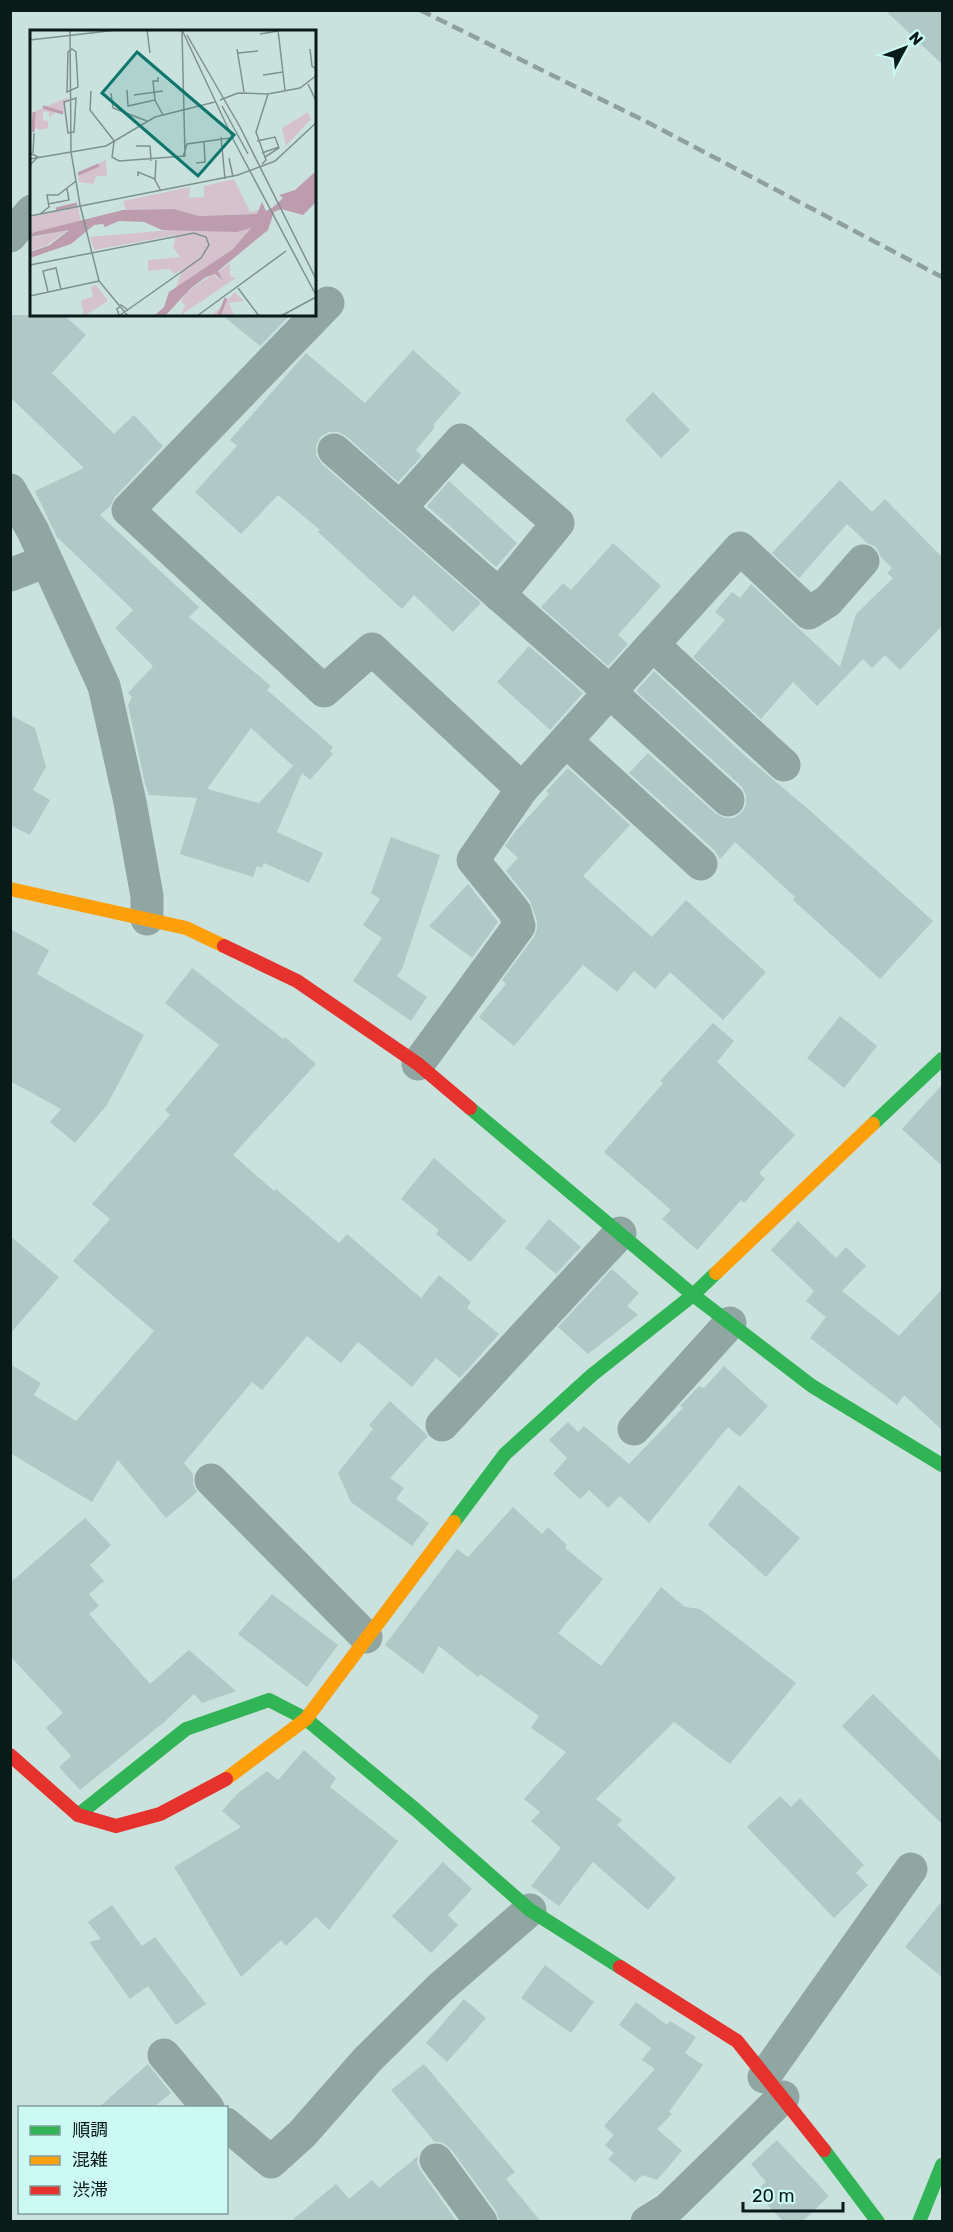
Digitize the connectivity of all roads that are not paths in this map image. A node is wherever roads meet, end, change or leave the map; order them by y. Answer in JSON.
{"nodes":[{"id":1,"x":30,"y":213,"type":"edge"},
{"id":2,"x":10,"y":236,"type":"edge"},
{"id":3,"x":328,"y":303,"type":"dead end"},
{"id":4,"x":316,"y":315,"type":"edge"},
{"id":5,"x":315,"y":316,"type":"edge"},
{"id":6,"x":334,"y":450,"type":"dead end"},
{"id":7,"x":10,"y":490,"type":"edge"},
{"id":8,"x":400,"y":508,"type":"junction"},
{"id":9,"x":46,"y":561,"type":"junction"},
{"id":10,"x":863,"y":561,"type":"dead end"},
{"id":11,"x":10,"y":575,"type":"edge"},
{"id":12,"x":499,"y":595,"type":"junction"},
{"id":13,"x":653,"y":645,"type":"junction"},
{"id":14,"x":610,"y":692,"type":"junction"},
{"id":15,"x":566,"y":741,"type":"junction"},
{"id":16,"x":784,"y":765,"type":"dead end"},
{"id":17,"x":522,"y":789,"type":"junction"},
{"id":18,"x":728,"y":800,"type":"dead end"},
{"id":19,"x":701,"y":864,"type":"dead end"},
{"id":20,"x":10,"y":889,"type":"edge"},
{"id":21,"x":147,"y":919,"type":"junction"},
{"id":22,"x":942,"y":1059,"type":"edge"},
{"id":23,"x":418,"y":1064,"type":"junction"},
{"id":24,"x":620,"y":1233,"type":"junction"},
{"id":25,"x":693,"y":1295,"type":"junction"},
{"id":26,"x":730,"y":1323,"type":"junction"},
{"id":27,"x":442,"y":1425,"type":"dead end"},
{"id":28,"x":634,"y":1429,"type":"dead end"},
{"id":29,"x":942,"y":1465,"type":"edge"},
{"id":30,"x":211,"y":1480,"type":"dead end"},
{"id":31,"x":366,"y":1637,"type":"junction"},
{"id":32,"x":306,"y":1719,"type":"junction"},
{"id":33,"x":10,"y":1755,"type":"edge"},
{"id":34,"x":78,"y":1815,"type":"junction"},
{"id":35,"x":911,"y":1869,"type":"dead end"},
{"id":36,"x":530,"y":1910,"type":"junction"},
{"id":37,"x":164,"y":2055,"type":"dead end"},
{"id":38,"x":773,"y":2087,"type":"junction"},
{"id":39,"x":206,"y":2106,"type":"edge"},
{"id":40,"x":228,"y":2126,"type":"edge"},
{"id":41,"x":435,"y":2160,"type":"dead end"},
{"id":42,"x":942,"y":2165,"type":"edge"},
{"id":43,"x":481,"y":2222,"type":"edge"},
{"id":44,"x":646,"y":2222,"type":"edge"},
{"id":45,"x":878,"y":2222,"type":"edge"},
{"id":46,"x":919,"y":2222,"type":"edge"}],
"edges":[{"from":1,"to":2,"type":"street"},
{"from":3,"to":4,"type":"street"},
{"from":5,"to":17,"type":"street"},
{"from":6,"to":8,"type":"street"},
{"from":7,"to":9,"type":"street"},
{"from":8,"to":12,"type":"street"},
{"from":8,"to":12,"type":"street"},
{"from":9,"to":11,"type":"street"},
{"from":9,"to":21,"type":"street"},
{"from":10,"to":13,"type":"street"},
{"from":12,"to":14,"type":"street"},
{"from":13,"to":14,"type":"street"},
{"from":13,"to":16,"type":"street"},
{"from":14,"to":15,"type":"street"},
{"from":14,"to":18,"type":"street"},
{"from":15,"to":17,"type":"street"},
{"from":15,"to":19,"type":"street"},
{"from":17,"to":23,"type":"street"},
{"from":20,"to":21,"type":"main road"},
{"from":21,"to":23,"type":"main road"},
{"from":22,"to":25,"type":"main road"},
{"from":23,"to":24,"type":"main road"},
{"from":24,"to":25,"type":"main road"},
{"from":24,"to":27,"type":"street"},
{"from":25,"to":26,"type":"main road"},
{"from":25,"to":31,"type":"main road"},
{"from":26,"to":28,"type":"street"},
{"from":26,"to":29,"type":"main road"},
{"from":30,"to":31,"type":"street"},
{"from":31,"to":32,"type":"main road"},
{"from":32,"to":34,"type":"main road"},
{"from":32,"to":34,"type":"main road"},
{"from":32,"to":36,"type":"main road"},
{"from":33,"to":34,"type":"main road"},
{"from":35,"to":38,"type":"street"},
{"from":36,"to":38,"type":"main road"},
{"from":36,"to":40,"type":"street"},
{"from":37,"to":39,"type":"street"},
{"from":38,"to":44,"type":"street"},
{"from":38,"to":45,"type":"main road"},
{"from":41,"to":43,"type":"street"},
{"from":42,"to":46,"type":"main road"}]}
